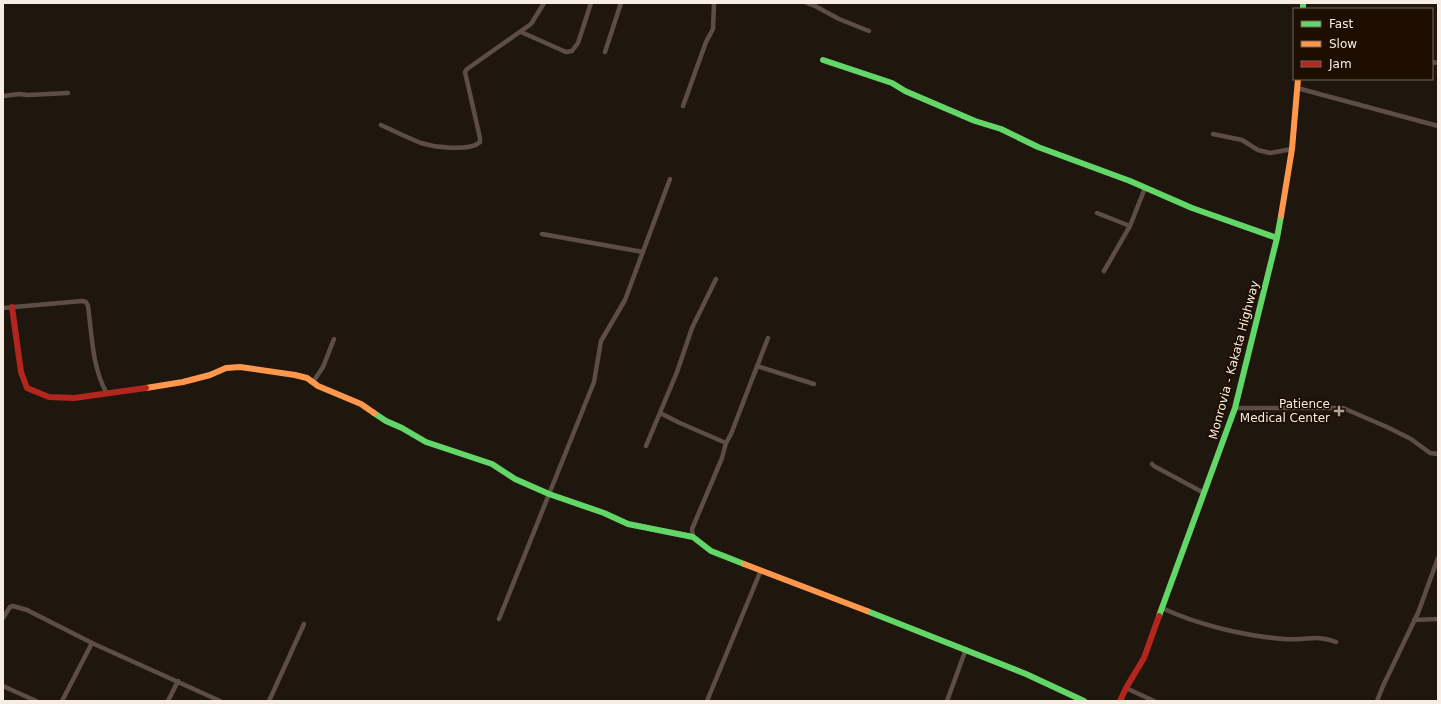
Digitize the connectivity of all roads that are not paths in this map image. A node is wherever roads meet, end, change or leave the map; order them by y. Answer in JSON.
{"nodes":[{"id":1,"x":544,"y":3,"type":"edge"},
{"id":2,"x":591,"y":3,"type":"edge"},
{"id":3,"x":621,"y":3,"type":"edge"},
{"id":4,"x":714,"y":3,"type":"edge"},
{"id":5,"x":807,"y":3,"type":"edge"},
{"id":6,"x":869,"y":31,"type":"dead end"},
{"id":7,"x":521,"y":32,"type":"junction"},
{"id":8,"x":605,"y":52,"type":"dead end"},
{"id":9,"x":823,"y":60,"type":"dead end"},
{"id":10,"x":1298,"y":80,"type":"edge"},
{"id":11,"x":1297,"y":88,"type":"junction"},
{"id":12,"x":68,"y":93,"type":"dead end"},
{"id":13,"x":3,"y":96,"type":"edge"},
{"id":14,"x":683,"y":106,"type":"dead end"},
{"id":15,"x":381,"y":125,"type":"dead end"},
{"id":16,"x":1438,"y":126,"type":"edge"},
{"id":17,"x":1213,"y":134,"type":"dead end"},
{"id":18,"x":1292,"y":149,"type":"junction"},
{"id":19,"x":670,"y":179,"type":"dead end"},
{"id":20,"x":1144,"y":188,"type":"junction"},
{"id":21,"x":1097,"y":213,"type":"dead end"},
{"id":22,"x":1130,"y":226,"type":"junction"},
{"id":23,"x":542,"y":234,"type":"dead end"},
{"id":24,"x":1277,"y":238,"type":"junction"},
{"id":25,"x":643,"y":252,"type":"junction"},
{"id":26,"x":1104,"y":271,"type":"dead end"},
{"id":27,"x":716,"y":278,"type":"dead end"},
{"id":28,"x":12,"y":307,"type":"junction"},
{"id":29,"x":3,"y":308,"type":"edge"},
{"id":30,"x":768,"y":338,"type":"dead end"},
{"id":31,"x":334,"y":339,"type":"dead end"},
{"id":32,"x":757,"y":366,"type":"junction"},
{"id":33,"x":313,"y":382,"type":"junction"},
{"id":34,"x":814,"y":384,"type":"dead end"},
{"id":35,"x":106,"y":392,"type":"junction"},
{"id":36,"x":1235,"y":408,"type":"junction"},
{"id":37,"x":660,"y":413,"type":"junction"},
{"id":38,"x":726,"y":442,"type":"junction"},
{"id":39,"x":646,"y":446,"type":"dead end"},
{"id":40,"x":1438,"y":454,"type":"edge"},
{"id":41,"x":1152,"y":464,"type":"dead end"},
{"id":42,"x":1204,"y":493,"type":"junction"},
{"id":43,"x":549,"y":494,"type":"junction"},
{"id":44,"x":694,"y":537,"type":"junction"},
{"id":45,"x":1438,"y":558,"type":"edge"},
{"id":46,"x":761,"y":570,"type":"junction"},
{"id":47,"x":1162,"y":608,"type":"junction"},
{"id":48,"x":3,"y":618,"type":"edge"},
{"id":49,"x":499,"y":619,"type":"dead end"},
{"id":50,"x":1438,"y":619,"type":"edge"},
{"id":51,"x":1414,"y":620,"type":"junction"},
{"id":52,"x":304,"y":624,"type":"dead end"},
{"id":53,"x":1336,"y":642,"type":"dead end"},
{"id":54,"x":92,"y":643,"type":"junction"},
{"id":55,"x":966,"y":649,"type":"junction"},
{"id":56,"x":178,"y":681,"type":"junction"},
{"id":57,"x":3,"y":686,"type":"edge"},
{"id":58,"x":1126,"y":688,"type":"junction"},
{"id":59,"x":36,"y":701,"type":"edge"},
{"id":60,"x":62,"y":701,"type":"edge"},
{"id":61,"x":168,"y":701,"type":"edge"},
{"id":62,"x":220,"y":701,"type":"edge"},
{"id":63,"x":269,"y":701,"type":"edge"},
{"id":64,"x":708,"y":701,"type":"edge"},
{"id":65,"x":947,"y":701,"type":"edge"},
{"id":66,"x":1084,"y":701,"type":"edge"},
{"id":67,"x":1120,"y":701,"type":"edge"},
{"id":68,"x":1154,"y":701,"type":"edge"},
{"id":69,"x":1377,"y":701,"type":"edge"}],
"edges":[{"from":1,"to":7,"type":"street"},
{"from":2,"to":7,"type":"street"},
{"from":3,"to":8,"type":"street"},
{"from":4,"to":14,"type":"street"},
{"from":5,"to":6,"type":"street"},
{"from":7,"to":15,"type":"street"},
{"from":9,"to":20,"type":"main road"},
{"from":10,"to":11,"type":"main road","name":"Monrovia - Kakata Highway"},
{"from":11,"to":16,"type":"street"},
{"from":11,"to":18,"type":"main road","name":"Monrovia - Kakata Highway"},
{"from":12,"to":13,"type":"street"},
{"from":17,"to":18,"type":"street"},
{"from":18,"to":24,"type":"main road","name":"Monrovia - Kakata Highway"},
{"from":19,"to":25,"type":"street"},
{"from":20,"to":22,"type":"street"},
{"from":20,"to":24,"type":"main road"},
{"from":21,"to":22,"type":"street"},
{"from":22,"to":26,"type":"street"},
{"from":23,"to":25,"type":"street"},
{"from":24,"to":36,"type":"main road","name":"Monrovia - Kakata Highway"},
{"from":25,"to":43,"type":"street"},
{"from":27,"to":37,"type":"street"},
{"from":28,"to":29,"type":"street"},
{"from":28,"to":35,"type":"main road"},
{"from":28,"to":35,"type":"street"},
{"from":30,"to":32,"type":"street"},
{"from":31,"to":33,"type":"street"},
{"from":32,"to":34,"type":"street"},
{"from":32,"to":38,"type":"street"},
{"from":33,"to":35,"type":"main road"},
{"from":33,"to":43,"type":"main road"},
{"from":36,"to":40,"type":"street"},
{"from":36,"to":42,"type":"main road","name":"Monrovia - Kakata Highway"},
{"from":37,"to":38,"type":"street"},
{"from":37,"to":39,"type":"street"},
{"from":38,"to":44,"type":"street"},
{"from":41,"to":42,"type":"street"},
{"from":42,"to":47,"type":"main road","name":"Monrovia - Kakata Highway"},
{"from":43,"to":44,"type":"main road"},
{"from":43,"to":49,"type":"street"},
{"from":44,"to":46,"type":"main road"},
{"from":45,"to":51,"type":"street"},
{"from":46,"to":55,"type":"main road"},
{"from":46,"to":64,"type":"street"},
{"from":47,"to":53,"type":"street"},
{"from":47,"to":58,"type":"main road","name":"Monrovia - Kakata Highway"},
{"from":48,"to":54,"type":"street"},
{"from":50,"to":51,"type":"street"},
{"from":51,"to":69,"type":"street"},
{"from":52,"to":63,"type":"street"},
{"from":54,"to":56,"type":"street"},
{"from":54,"to":60,"type":"street"},
{"from":55,"to":65,"type":"street"},
{"from":55,"to":66,"type":"main road"},
{"from":56,"to":61,"type":"street"},
{"from":56,"to":62,"type":"street"},
{"from":57,"to":59,"type":"street"},
{"from":58,"to":67,"type":"main road","name":"Monrovia - Kakata Highway"},
{"from":58,"to":68,"type":"street"}]}
